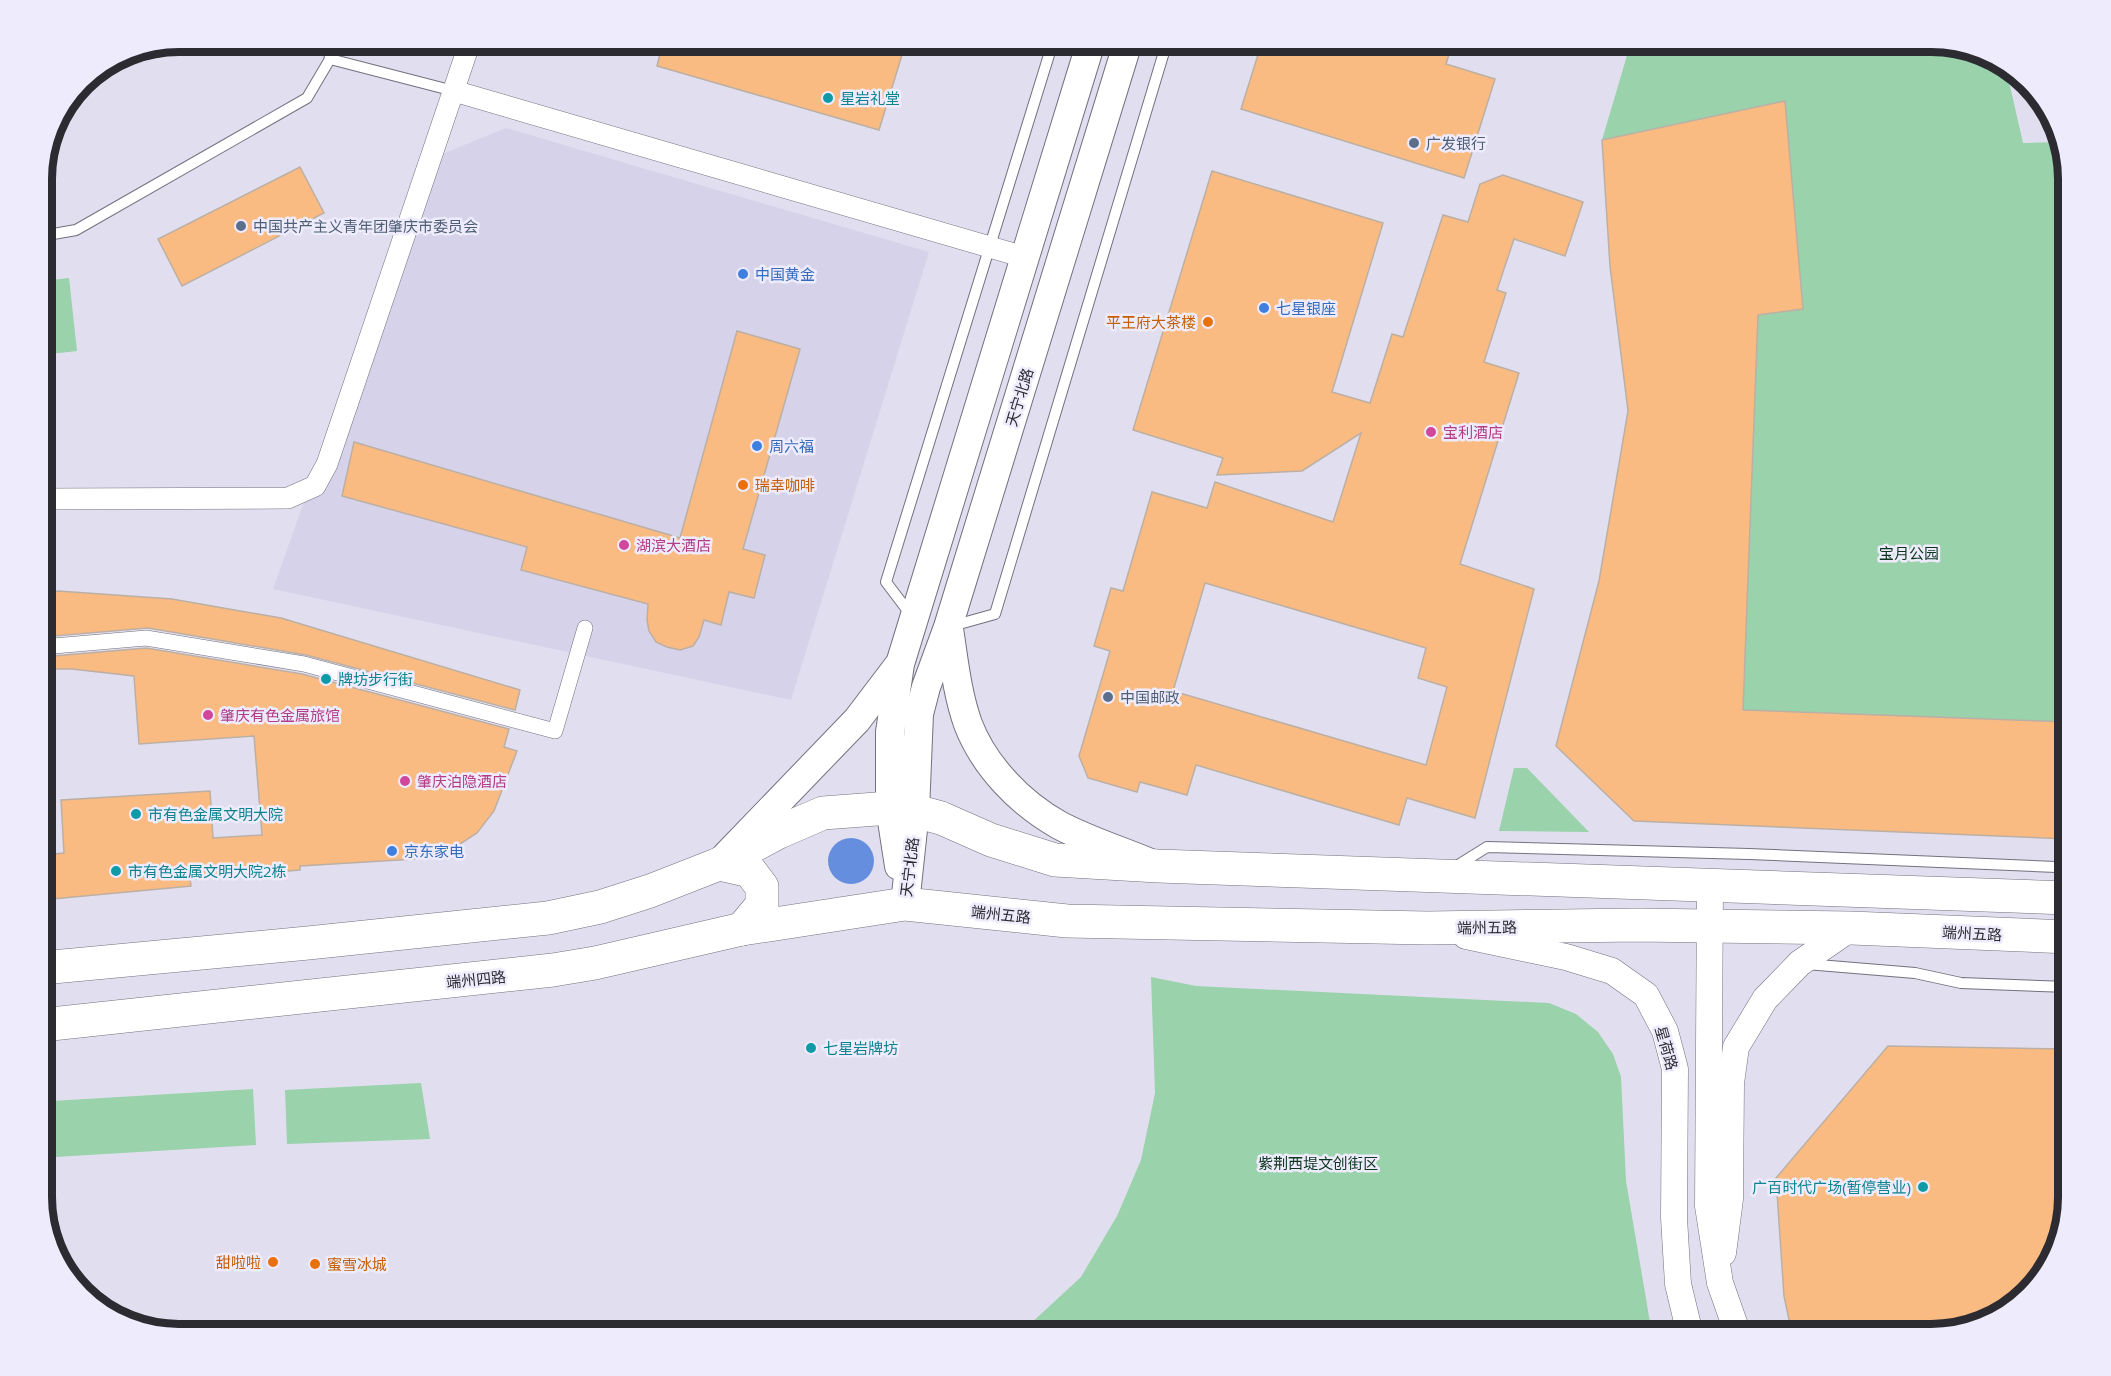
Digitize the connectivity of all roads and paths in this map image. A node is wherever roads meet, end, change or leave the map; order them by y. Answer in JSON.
{"nodes":[{"id":1,"x":329,"y":52,"type":"edge"},
{"id":2,"x":467,"y":52,"type":"edge"},
{"id":3,"x":1050,"y":52,"type":"edge"},
{"id":4,"x":1088,"y":52,"type":"edge"},
{"id":5,"x":1125,"y":52,"type":"edge"},
{"id":6,"x":1164,"y":52,"type":"edge"},
{"id":7,"x":330,"y":59,"type":"junction"},
{"id":8,"x":454,"y":92,"type":"junction"},
{"id":9,"x":53,"y":234,"type":"edge"},
{"id":10,"x":990,"y":247,"type":"junction"},
{"id":11,"x":1024,"y":257,"type":"junction"},
{"id":12,"x":53,"y":498,"type":"edge"},
{"id":13,"x":913,"y":617,"type":"junction"},
{"id":14,"x":948,"y":627,"type":"junction"},
{"id":15,"x":585,"y":628,"type":"dead end"},
{"id":16,"x":53,"y":646,"type":"edge"},
{"id":17,"x":900,"y":664,"type":"junction"},
{"id":18,"x":903,"y":809,"type":"junction"},
{"id":19,"x":719,"y":864,"type":"junction"},
{"id":20,"x":1158,"y":866,"type":"junction"},
{"id":21,"x":2058,"y":867,"type":"edge"},
{"id":22,"x":1441,"y":876,"type":"junction"},
{"id":23,"x":1710,"y":886,"type":"junction"},
{"id":24,"x":2058,"y":898,"type":"edge"},
{"id":25,"x":905,"y":904,"type":"junction"},
{"id":26,"x":1710,"y":926,"type":"junction"},
{"id":27,"x":1428,"y":928,"type":"junction"},
{"id":28,"x":1851,"y":928,"type":"junction"},
{"id":29,"x":742,"y":929,"type":"junction"},
{"id":30,"x":2058,"y":937,"type":"edge"},
{"id":31,"x":1800,"y":963,"type":"junction"},
{"id":32,"x":53,"y":967,"type":"edge"},
{"id":33,"x":2058,"y":987,"type":"edge"},
{"id":34,"x":53,"y":1024,"type":"edge"},
{"id":35,"x":1720,"y":1283,"type":"junction"},
{"id":36,"x":1688,"y":1324,"type":"edge"},
{"id":37,"x":1734,"y":1324,"type":"edge"}],
"edges":[{"from":1,"to":7,"type":"lane"},
{"from":2,"to":8,"type":"street"},
{"from":3,"to":10,"type":"lane"},
{"from":4,"to":11,"type":"main road","name":"天宁北路"},
{"from":5,"to":14,"type":"main road","name":"天宁北路"},
{"from":6,"to":14,"type":"lane"},
{"from":7,"to":8,"type":"lane"},
{"from":7,"to":9,"type":"lane"},
{"from":8,"to":10,"type":"street"},
{"from":8,"to":12,"type":"street"},
{"from":10,"to":11,"type":"street"},
{"from":10,"to":13,"type":"lane"},
{"from":11,"to":13,"type":"main road","name":"天宁北路"},
{"from":13,"to":17,"type":"main road","name":"天宁北路"},
{"from":14,"to":18,"type":"main road","name":"天宁北路"},
{"from":14,"to":20,"type":"main road"},
{"from":15,"to":16,"type":"street"},
{"from":17,"to":18,"type":"main road","name":"天宁北路"},
{"from":17,"to":19,"type":"main road"},
{"from":18,"to":19,"type":"main road"},
{"from":18,"to":20,"type":"main road"},
{"from":18,"to":25,"type":"main road","name":"天宁北路"},
{"from":19,"to":29,"type":"main road"},
{"from":19,"to":32,"type":"main road"},
{"from":20,"to":22,"type":"main road"},
{"from":21,"to":22,"type":"lane"},
{"from":22,"to":23,"type":"main road"},
{"from":23,"to":24,"type":"main road"},
{"from":23,"to":26,"type":"street"},
{"from":25,"to":27,"type":"main road","name":"端州五路"},
{"from":25,"to":29,"type":"main road","name":"端州四路"},
{"from":26,"to":27,"type":"main road","name":"端州五路"},
{"from":26,"to":28,"type":"main road","name":"端州五路"},
{"from":26,"to":35,"type":"street"},
{"from":27,"to":36,"type":"street","name":"星荷路"},
{"from":28,"to":30,"type":"main road","name":"端州五路"},
{"from":28,"to":31,"type":"street"},
{"from":29,"to":34,"type":"main road","name":"端州四路"},
{"from":31,"to":33,"type":"lane"},
{"from":31,"to":35,"type":"street"},
{"from":35,"to":37,"type":"street"}]}
